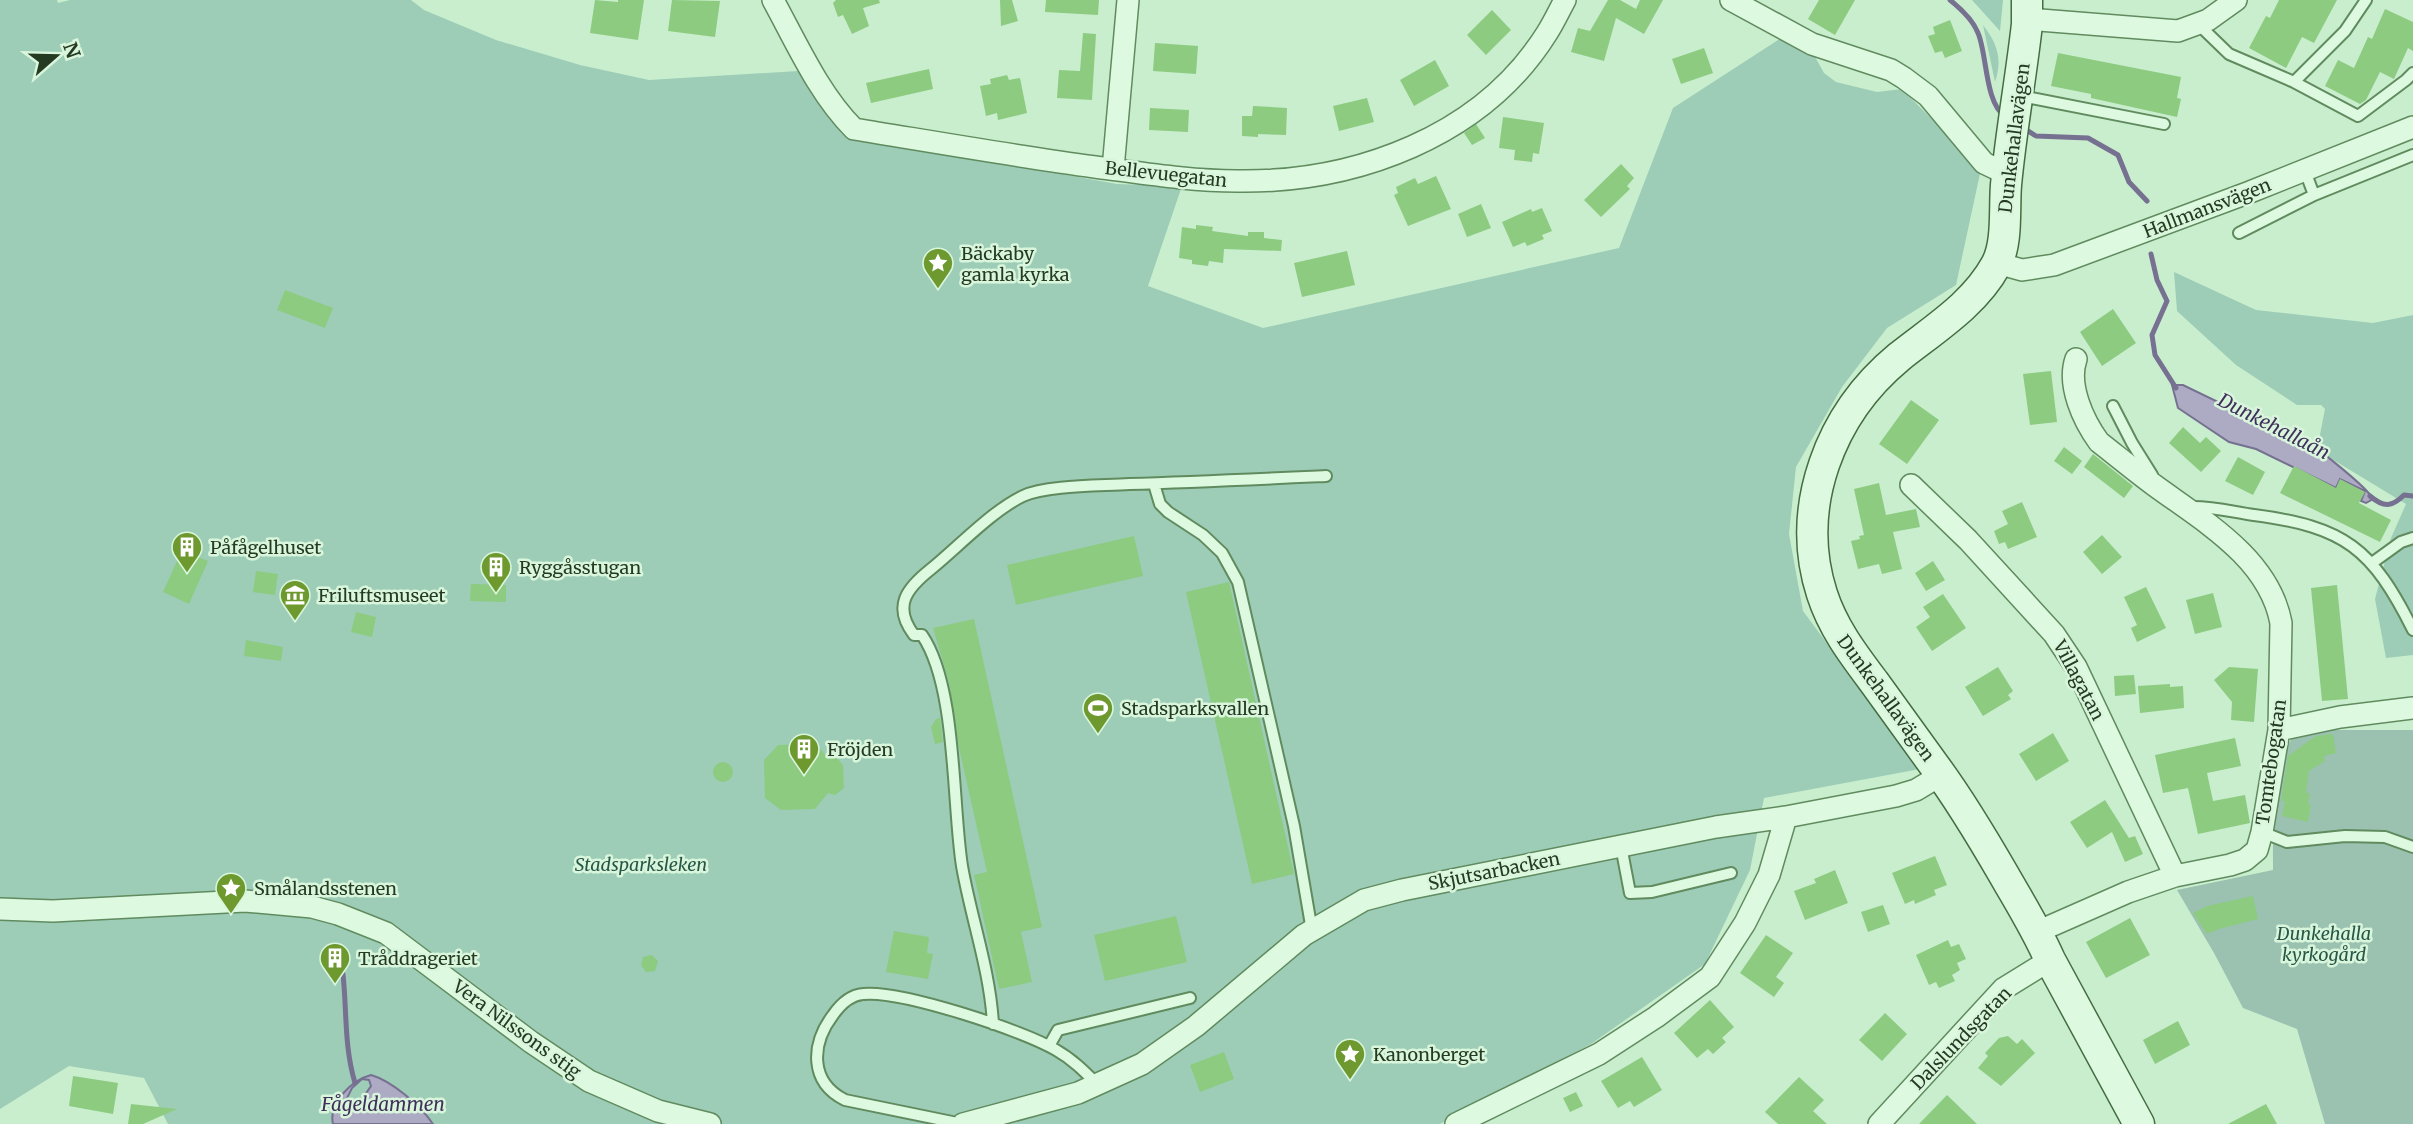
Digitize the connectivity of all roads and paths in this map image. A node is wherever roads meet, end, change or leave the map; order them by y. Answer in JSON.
{"nodes":[{"id":1,"x":774,"y":0,"type":"edge"},
{"id":2,"x":1128,"y":0,"type":"edge"},
{"id":3,"x":1564,"y":0,"type":"edge"},
{"id":4,"x":1731,"y":0,"type":"edge"},
{"id":5,"x":2236,"y":0,"type":"edge"},
{"id":6,"x":2366,"y":0,"type":"edge"},
{"id":7,"x":2027,"y":9,"type":"edge"},
{"id":8,"x":2197,"y":24,"type":"junction"},
{"id":9,"x":2413,"y":72,"type":"edge"},
{"id":10,"x":2294,"y":82,"type":"junction"},
{"id":11,"x":2018,"y":96,"type":"junction"},
{"id":12,"x":2164,"y":124,"type":"dead end"},
{"id":13,"x":2413,"y":127,"type":"edge"},
{"id":14,"x":2413,"y":155,"type":"edge"},
{"id":15,"x":2009,"y":160,"type":"junction"},
{"id":16,"x":1113,"y":169,"type":"junction"},
{"id":17,"x":2305,"y":171,"type":"junction"},
{"id":18,"x":2314,"y":195,"type":"junction"},
{"id":19,"x":2239,"y":233,"type":"dead end"},
{"id":20,"x":1997,"y":263,"type":"junction"},
{"id":21,"x":2076,"y":359,"type":"dead end"},
{"id":22,"x":2113,"y":405,"type":"dead end"},
{"id":23,"x":1326,"y":477,"type":"dead end"},
{"id":24,"x":1154,"y":484,"type":"junction"},
{"id":25,"x":1910,"y":485,"type":"dead end"},
{"id":26,"x":2164,"y":492,"type":"junction"},
{"id":27,"x":2186,"y":508,"type":"junction"},
{"id":28,"x":2413,"y":538,"type":"edge"},
{"id":29,"x":2372,"y":563,"type":"junction"},
{"id":30,"x":2413,"y":630,"type":"edge"},
{"id":31,"x":2413,"y":708,"type":"edge"},
{"id":32,"x":2279,"y":730,"type":"junction"},
{"id":33,"x":1941,"y":775,"type":"junction"},
{"id":34,"x":1786,"y":817,"type":"junction"},
{"id":35,"x":2262,"y":832,"type":"junction"},
{"id":36,"x":2412,"y":844,"type":"edge"},
{"id":37,"x":1621,"y":846,"type":"junction"},
{"id":38,"x":1731,"y":873,"type":"dead end"},
{"id":39,"x":2175,"y":876,"type":"junction"},
{"id":40,"x":0,"y":909,"type":"edge"},
{"id":41,"x":2037,"y":932,"type":"junction"},
{"id":42,"x":1313,"y":936,"type":"junction"},
{"id":43,"x":2050,"y":960,"type":"junction"},
{"id":44,"x":1190,"y":998,"type":"dead end"},
{"id":45,"x":993,"y":1024,"type":"junction"},
{"id":46,"x":1049,"y":1046,"type":"junction"},
{"id":47,"x":1097,"y":1084,"type":"junction"},
{"id":48,"x":710,"y":1124,"type":"edge"},
{"id":49,"x":962,"y":1124,"type":"edge"},
{"id":50,"x":1456,"y":1124,"type":"edge"},
{"id":51,"x":1879,"y":1124,"type":"edge"},
{"id":52,"x":2139,"y":1124,"type":"edge"}],
"edges":[{"from":1,"to":16,"type":"street","name":"Bellevuegatan"},
{"from":2,"to":16,"type":"street"},
{"from":3,"to":16,"type":"street","name":"Bellevuegatan"},
{"from":4,"to":15,"type":"street"},
{"from":5,"to":8,"type":"street"},
{"from":6,"to":10,"type":"lane"},
{"from":7,"to":8,"type":"street"},
{"from":7,"to":11,"type":"street","name":"Dunkehallavägen"},
{"from":8,"to":10,"type":"lane"},
{"from":9,"to":10,"type":"lane"},
{"from":11,"to":12,"type":"lane"},
{"from":11,"to":15,"type":"street","name":"Dunkehallavägen"},
{"from":13,"to":17,"type":"street","name":"Hallmansvägen"},
{"from":14,"to":18,"type":"lane"},
{"from":15,"to":20,"type":"street","name":"Dunkehallavägen"},
{"from":17,"to":18,"type":"lane"},
{"from":17,"to":20,"type":"street","name":"Hallmansvägen"},
{"from":18,"to":19,"type":"lane"},
{"from":20,"to":33,"type":"street","name":"Dunkehallavägen"},
{"from":21,"to":26,"type":"street","name":"Tomtebogatan"},
{"from":22,"to":26,"type":"lane"},
{"from":23,"to":24,"type":"lane"},
{"from":24,"to":42,"type":"lane"},
{"from":24,"to":45,"type":"lane"},
{"from":25,"to":39,"type":"street","name":"Villagatan"},
{"from":26,"to":27,"type":"street","name":"Tomtebogatan"},
{"from":27,"to":29,"type":"lane"},
{"from":27,"to":32,"type":"street","name":"Tomtebogatan"},
{"from":28,"to":29,"type":"lane"},
{"from":29,"to":30,"type":"lane"},
{"from":31,"to":32,"type":"street"},
{"from":32,"to":35,"type":"street","name":"Tomtebogatan"},
{"from":33,"to":34,"type":"street","name":"Skjutsarbacken"},
{"from":33,"to":41,"type":"street","name":"Dunkehallavägen"},
{"from":34,"to":37,"type":"street","name":"Skjutsarbacken"},
{"from":34,"to":50,"type":"street"},
{"from":35,"to":36,"type":"lane"},
{"from":35,"to":39,"type":"street","name":"Tomtebogatan"},
{"from":37,"to":38,"type":"lane"},
{"from":37,"to":42,"type":"street","name":"Skjutsarbacken"},
{"from":39,"to":41,"type":"street","name":"Tomtebogatan"},
{"from":40,"to":48,"type":"street","name":"Vera Nilssons stig"},
{"from":41,"to":43,"type":"street","name":"Dunkehallavägen"},
{"from":42,"to":47,"type":"street","name":"Skjutsarbacken"},
{"from":43,"to":51,"type":"street","name":"Dalslundsgatan"},
{"from":43,"to":52,"type":"street","name":"Dunkehallavägen"},
{"from":44,"to":46,"type":"lane"},
{"from":45,"to":46,"type":"lane","name":"Skjutsarbacken"},
{"from":45,"to":49,"type":"lane","name":"Skjutsarbacken"},
{"from":46,"to":47,"type":"lane","name":"Skjutsarbacken"},
{"from":47,"to":49,"type":"street","name":"Skjutsarbacken"}]}
